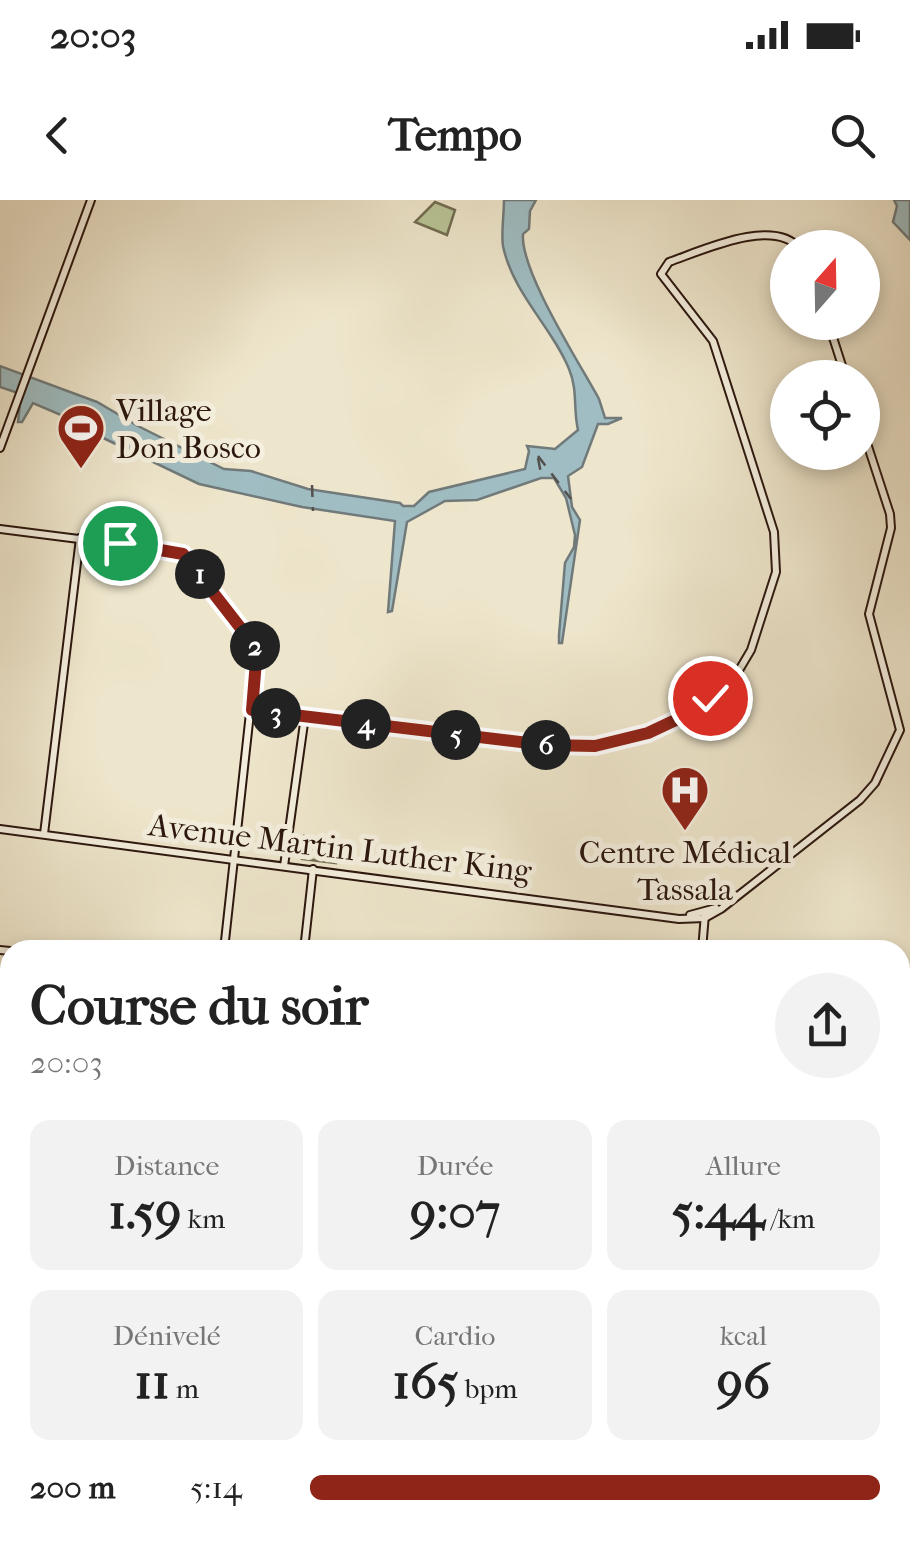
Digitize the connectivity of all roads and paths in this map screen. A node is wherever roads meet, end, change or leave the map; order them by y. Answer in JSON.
{"nodes":[{"id":1,"x":91,"y":200,"type":"edge"},
{"id":2,"x":770,"y":234,"type":"edge"},
{"id":3,"x":0,"y":448,"type":"edge"},
{"id":4,"x":876,"y":470,"type":"edge"},
{"id":5,"x":0,"y":529,"type":"edge"},
{"id":6,"x":80,"y":538,"type":"junction"},
{"id":7,"x":252,"y":710,"type":"junction"},
{"id":8,"x":305,"y":716,"type":"junction"},
{"id":9,"x":0,"y":828,"type":"edge"},
{"id":10,"x":44,"y":834,"type":"junction"},
{"id":11,"x":234,"y":859,"type":"junction"},
{"id":12,"x":284,"y":866,"type":"junction"},
{"id":13,"x":313,"y":869,"type":"junction"},
{"id":14,"x":705,"y":915,"type":"junction"},
{"id":15,"x":225,"y":940,"type":"edge"},
{"id":16,"x":305,"y":940,"type":"edge"},
{"id":17,"x":703,"y":940,"type":"edge"}],
"edges":[{"from":1,"to":3,"type":"street"},
{"from":2,"to":8,"type":"street"},
{"from":4,"to":14,"type":"street","name":"Avenue Martin Luther King"},
{"from":5,"to":6,"type":"street"},
{"from":6,"to":7,"type":"street"},
{"from":6,"to":10,"type":"street"},
{"from":7,"to":8,"type":"street"},
{"from":7,"to":11,"type":"street"},
{"from":8,"to":12,"type":"street"},
{"from":9,"to":10,"type":"street","name":"Avenue Martin Luther King"},
{"from":10,"to":11,"type":"street","name":"Avenue Martin Luther King"},
{"from":11,"to":12,"type":"street","name":"Avenue Martin Luther King"},
{"from":11,"to":15,"type":"street"},
{"from":12,"to":13,"type":"street","name":"Avenue Martin Luther King"},
{"from":13,"to":14,"type":"street","name":"Avenue Martin Luther King"},
{"from":13,"to":16,"type":"street"},
{"from":14,"to":17,"type":"street"}]}
